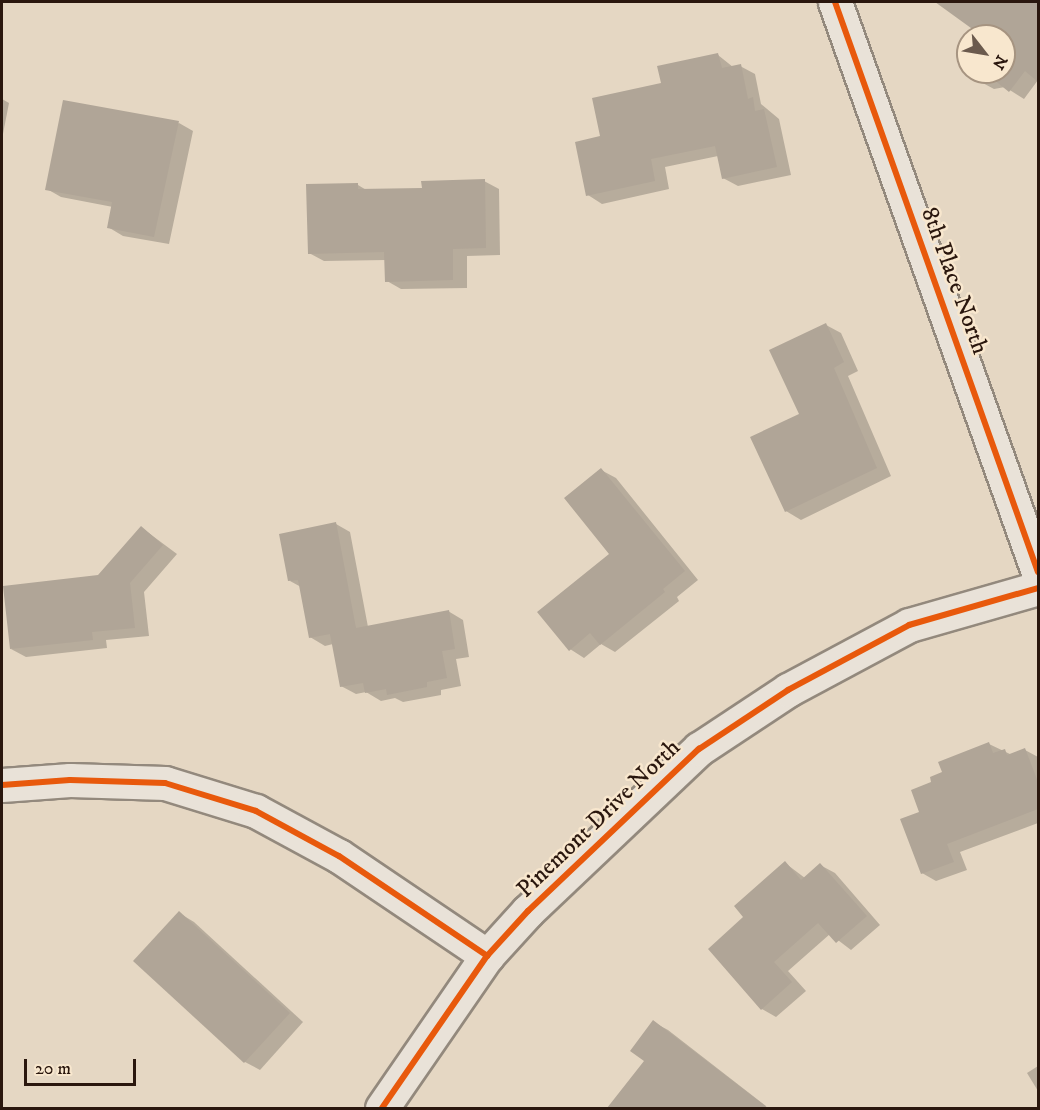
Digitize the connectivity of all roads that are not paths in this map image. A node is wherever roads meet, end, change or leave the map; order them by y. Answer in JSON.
{"nodes":[{"id":1,"x":836,"y":2,"type":"edge"},
{"id":2,"x":1038,"y":572,"type":"edge"},
{"id":3,"x":1038,"y":588,"type":"edge"},
{"id":4,"x":2,"y":785,"type":"edge"},
{"id":5,"x":487,"y":956,"type":"junction"},
{"id":6,"x":382,"y":1108,"type":"edge"}],
"edges":[{"from":1,"to":2,"type":"street","name":"8th Place North"},
{"from":3,"to":5,"type":"street","name":"Pinemont Drive North"},
{"from":4,"to":5,"type":"street"},
{"from":5,"to":6,"type":"street","name":"Pinemont Drive North"}]}
